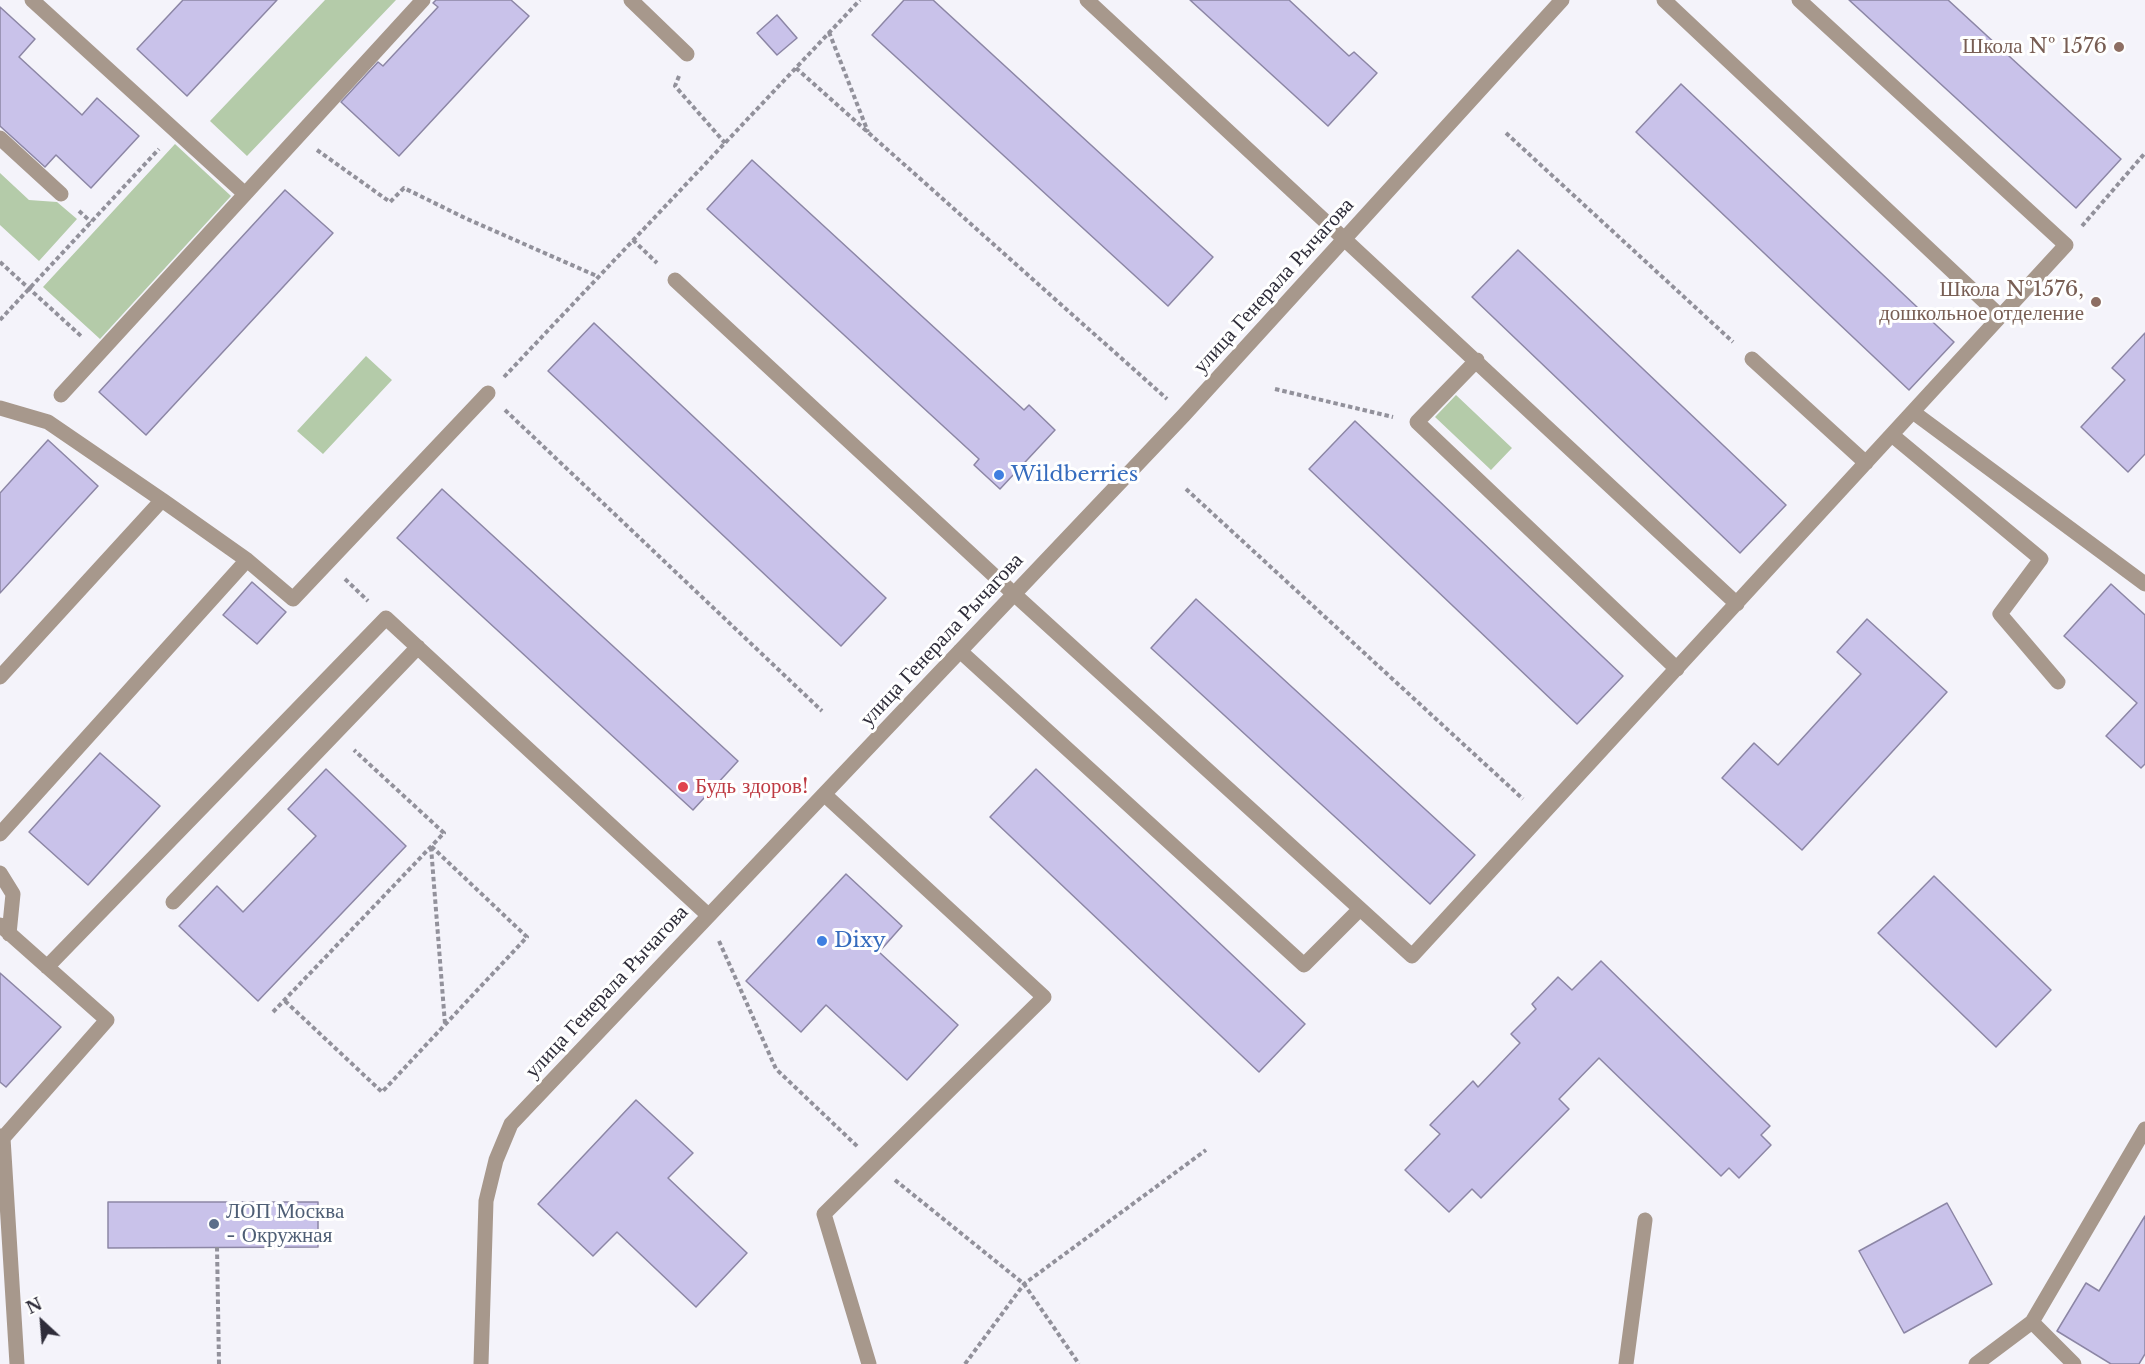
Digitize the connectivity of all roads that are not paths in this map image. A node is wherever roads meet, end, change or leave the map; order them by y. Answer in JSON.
{"nodes":[{"id":1,"x":32,"y":0,"type":"edge"},
{"id":2,"x":423,"y":0,"type":"edge"},
{"id":3,"x":631,"y":0,"type":"edge"},
{"id":4,"x":1087,"y":0,"type":"edge"},
{"id":5,"x":1562,"y":0,"type":"edge"},
{"id":6,"x":1664,"y":0,"type":"edge"},
{"id":7,"x":1799,"y":0,"type":"edge"},
{"id":8,"x":687,"y":54,"type":"road end"},
{"id":9,"x":0,"y":138,"type":"edge"},
{"id":10,"x":61,"y":194,"type":"dead end"},
{"id":11,"x":245,"y":194,"type":"junction"},
{"id":12,"x":1346,"y":238,"type":"junction"},
{"id":13,"x":675,"y":280,"type":"road end"},
{"id":14,"x":2000,"y":316,"type":"junction"},
{"id":15,"x":1752,"y":359,"type":"road end"},
{"id":16,"x":1477,"y":360,"type":"junction"},
{"id":17,"x":488,"y":393,"type":"road end"},
{"id":18,"x":61,"y":395,"type":"dead end"},
{"id":19,"x":0,"y":408,"type":"edge"},
{"id":20,"x":1913,"y":412,"type":"junction"},
{"id":21,"x":1892,"y":435,"type":"junction"},
{"id":22,"x":1866,"y":463,"type":"junction"},
{"id":23,"x":162,"y":500,"type":"junction"},
{"id":24,"x":248,"y":560,"type":"junction"},
{"id":25,"x":2145,"y":584,"type":"edge"},
{"id":26,"x":1014,"y":594,"type":"junction"},
{"id":27,"x":1737,"y":603,"type":"junction"},
{"id":28,"x":418,"y":647,"type":"junction"},
{"id":29,"x":960,"y":651,"type":"junction"},
{"id":30,"x":1677,"y":669,"type":"junction"},
{"id":31,"x":0,"y":678,"type":"edge"},
{"id":32,"x":2058,"y":682,"type":"dead end"},
{"id":33,"x":825,"y":795,"type":"junction"},
{"id":34,"x":0,"y":834,"type":"edge"},
{"id":35,"x":0,"y":873,"type":"edge"},
{"id":36,"x":173,"y":902,"type":"dead end"},
{"id":37,"x":1360,"y":909,"type":"junction"},
{"id":38,"x":708,"y":915,"type":"junction"},
{"id":39,"x":5,"y":929,"type":"edge"},
{"id":40,"x":47,"y":967,"type":"junction"},
{"id":41,"x":2145,"y":1129,"type":"edge"},
{"id":42,"x":1,"y":1137,"type":"edge"},
{"id":43,"x":1645,"y":1220,"type":"dead end"},
{"id":44,"x":2031,"y":1322,"type":"junction"},
{"id":45,"x":17,"y":1364,"type":"edge"},
{"id":46,"x":481,"y":1364,"type":"edge"},
{"id":47,"x":869,"y":1364,"type":"edge"},
{"id":48,"x":1626,"y":1364,"type":"edge"},
{"id":49,"x":1976,"y":1364,"type":"edge"},
{"id":50,"x":2074,"y":1364,"type":"edge"}],
"edges":[{"from":1,"to":11,"type":"street"},
{"from":2,"to":11,"type":"street"},
{"from":3,"to":8,"type":"street"},
{"from":4,"to":12,"type":"street"},
{"from":5,"to":12,"type":"street","name":"улица Генерала Рычагова"},
{"from":6,"to":14,"type":"street"},
{"from":7,"to":14,"type":"street"},
{"from":9,"to":10,"type":"street"},
{"from":11,"to":18,"type":"street"},
{"from":12,"to":16,"type":"street"},
{"from":12,"to":26,"type":"street","name":"улица Генерала Рычагова"},
{"from":13,"to":26,"type":"street"},
{"from":14,"to":20,"type":"street"},
{"from":15,"to":22,"type":"street"},
{"from":16,"to":27,"type":"street"},
{"from":16,"to":30,"type":"street"},
{"from":17,"to":24,"type":"street"},
{"from":19,"to":23,"type":"street"},
{"from":20,"to":21,"type":"street"},
{"from":20,"to":25,"type":"street"},
{"from":21,"to":22,"type":"street"},
{"from":21,"to":32,"type":"street"},
{"from":22,"to":27,"type":"street"},
{"from":23,"to":24,"type":"street"},
{"from":23,"to":31,"type":"street"},
{"from":24,"to":34,"type":"street"},
{"from":26,"to":29,"type":"street","name":"улица Генерала Рычагова"},
{"from":26,"to":37,"type":"street"},
{"from":27,"to":30,"type":"street"},
{"from":28,"to":36,"type":"street"},
{"from":28,"to":38,"type":"street"},
{"from":28,"to":40,"type":"street"},
{"from":29,"to":33,"type":"street","name":"улица Генерала Рычагова"},
{"from":29,"to":37,"type":"street"},
{"from":30,"to":37,"type":"street"},
{"from":33,"to":38,"type":"street","name":"улица Генерала Рычагова"},
{"from":33,"to":47,"type":"street"},
{"from":35,"to":39,"type":"street"},
{"from":38,"to":46,"type":"street","name":"улица Генерала Рычагова"},
{"from":39,"to":40,"type":"street"},
{"from":40,"to":42,"type":"street"},
{"from":41,"to":44,"type":"street"},
{"from":42,"to":45,"type":"street"},
{"from":43,"to":48,"type":"street"},
{"from":44,"to":49,"type":"street"},
{"from":44,"to":50,"type":"street"}]}
